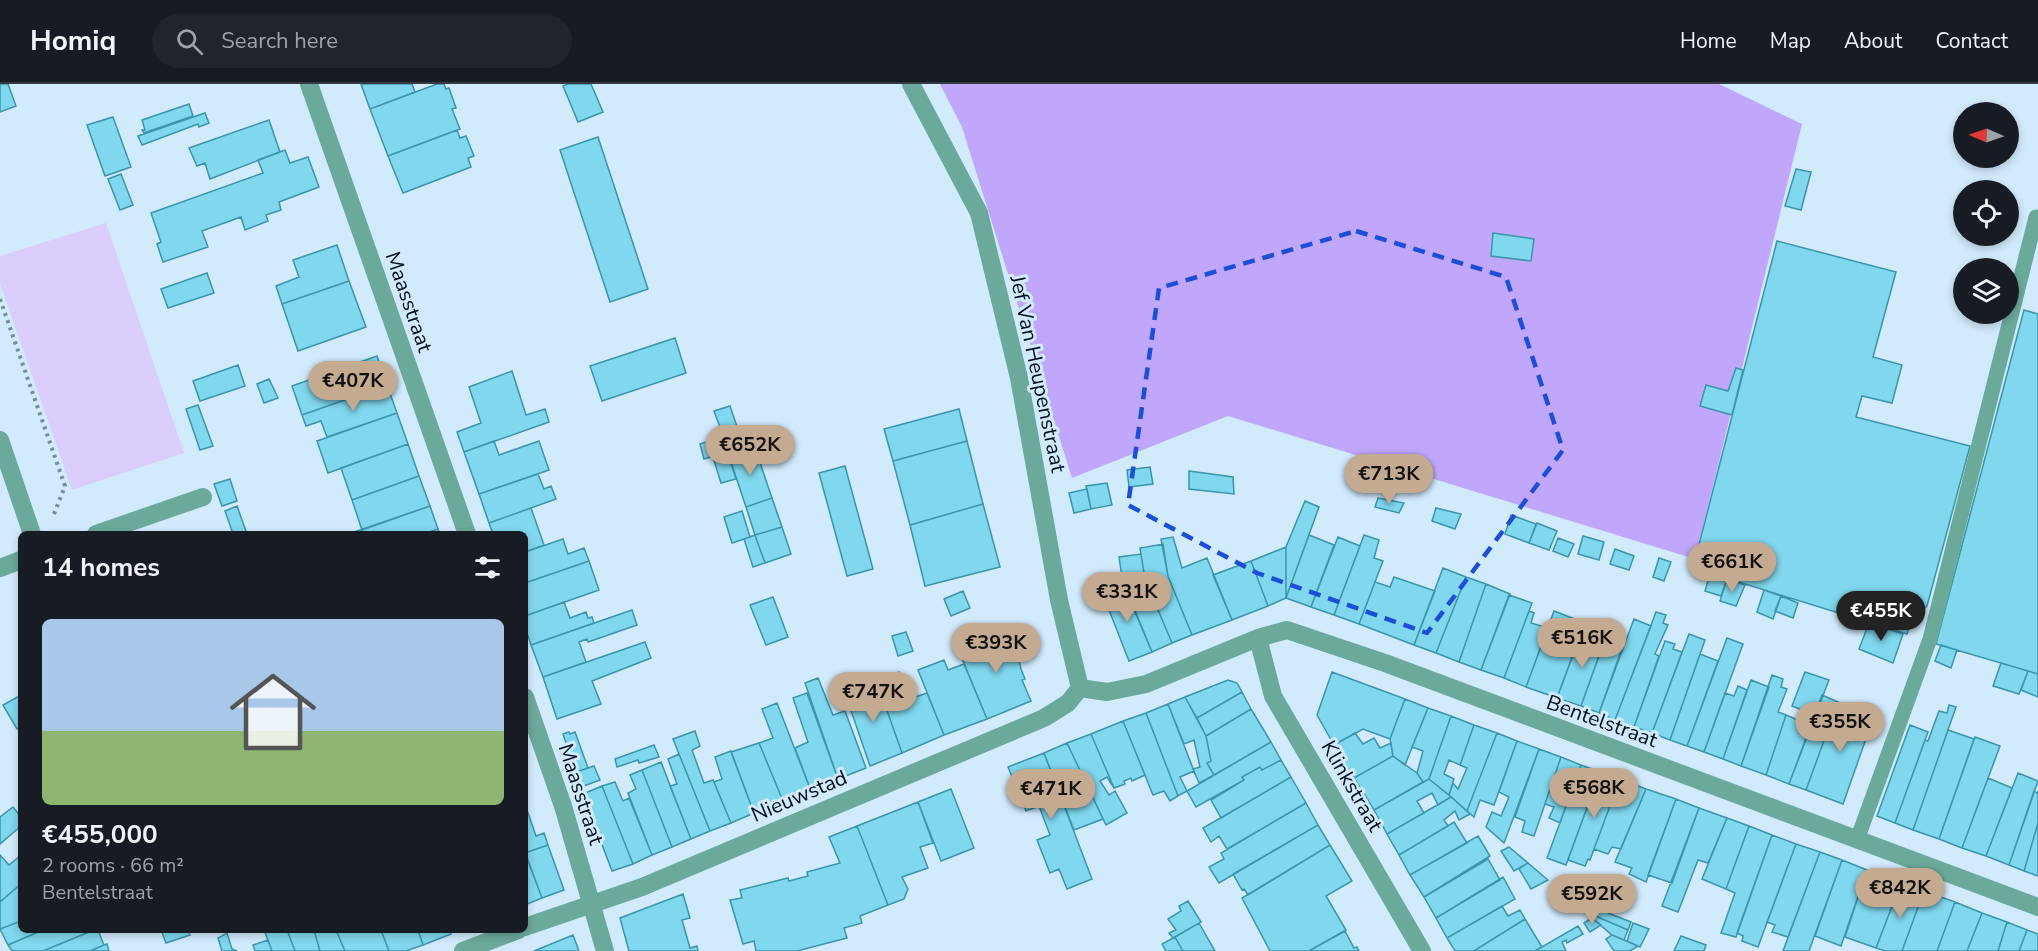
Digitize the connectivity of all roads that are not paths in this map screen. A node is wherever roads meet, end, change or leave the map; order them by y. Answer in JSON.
{"nodes":[{"id":1,"x":309,"y":84,"type":"edge"},
{"id":2,"x":911,"y":84,"type":"edge"},
{"id":3,"x":2038,"y":218,"type":"edge"},
{"id":4,"x":0,"y":440,"type":"edge"},
{"id":5,"x":203,"y":497,"type":"dead end"},
{"id":6,"x":31,"y":531,"type":"edge"},
{"id":7,"x":105,"y":531,"type":"edge"},
{"id":8,"x":466,"y":531,"type":"edge"},
{"id":9,"x":18,"y":561,"type":"edge"},
{"id":10,"x":0,"y":568,"type":"edge"},
{"id":11,"x":1258,"y":638,"type":"junction"},
{"id":12,"x":1080,"y":688,"type":"junction"},
{"id":13,"x":528,"y":706,"type":"edge"},
{"id":14,"x":1857,"y":840,"type":"junction"},
{"id":15,"x":593,"y":905,"type":"junction"},
{"id":16,"x":2038,"y":907,"type":"edge"},
{"id":17,"x":528,"y":926,"type":"edge"},
{"id":18,"x":510,"y":933,"type":"edge"},
{"id":19,"x":463,"y":951,"type":"edge"},
{"id":20,"x":605,"y":951,"type":"edge"},
{"id":21,"x":1422,"y":951,"type":"edge"}],
"edges":[{"from":1,"to":8,"type":"street","name":"Maasstraat"},
{"from":2,"to":12,"type":"street","name":"Jef Van Heupenstraat"},
{"from":3,"to":14,"type":"lane"},
{"from":4,"to":6,"type":"street"},
{"from":5,"to":7,"type":"street"},
{"from":9,"to":10,"type":"street"},
{"from":11,"to":12,"type":"street","name":"Bentelstraat"},
{"from":11,"to":14,"type":"street","name":"Bentelstraat"},
{"from":11,"to":21,"type":"street","name":"Klinkstraat"},
{"from":12,"to":15,"type":"street","name":"Nieuwstad"},
{"from":13,"to":15,"type":"street","name":"Maasstraat"},
{"from":14,"to":16,"type":"street","name":"Bentelstraat"},
{"from":15,"to":17,"type":"street","name":"Nieuwstad"},
{"from":15,"to":20,"type":"street","name":"Maasstraat"},
{"from":18,"to":19,"type":"street"}]}
